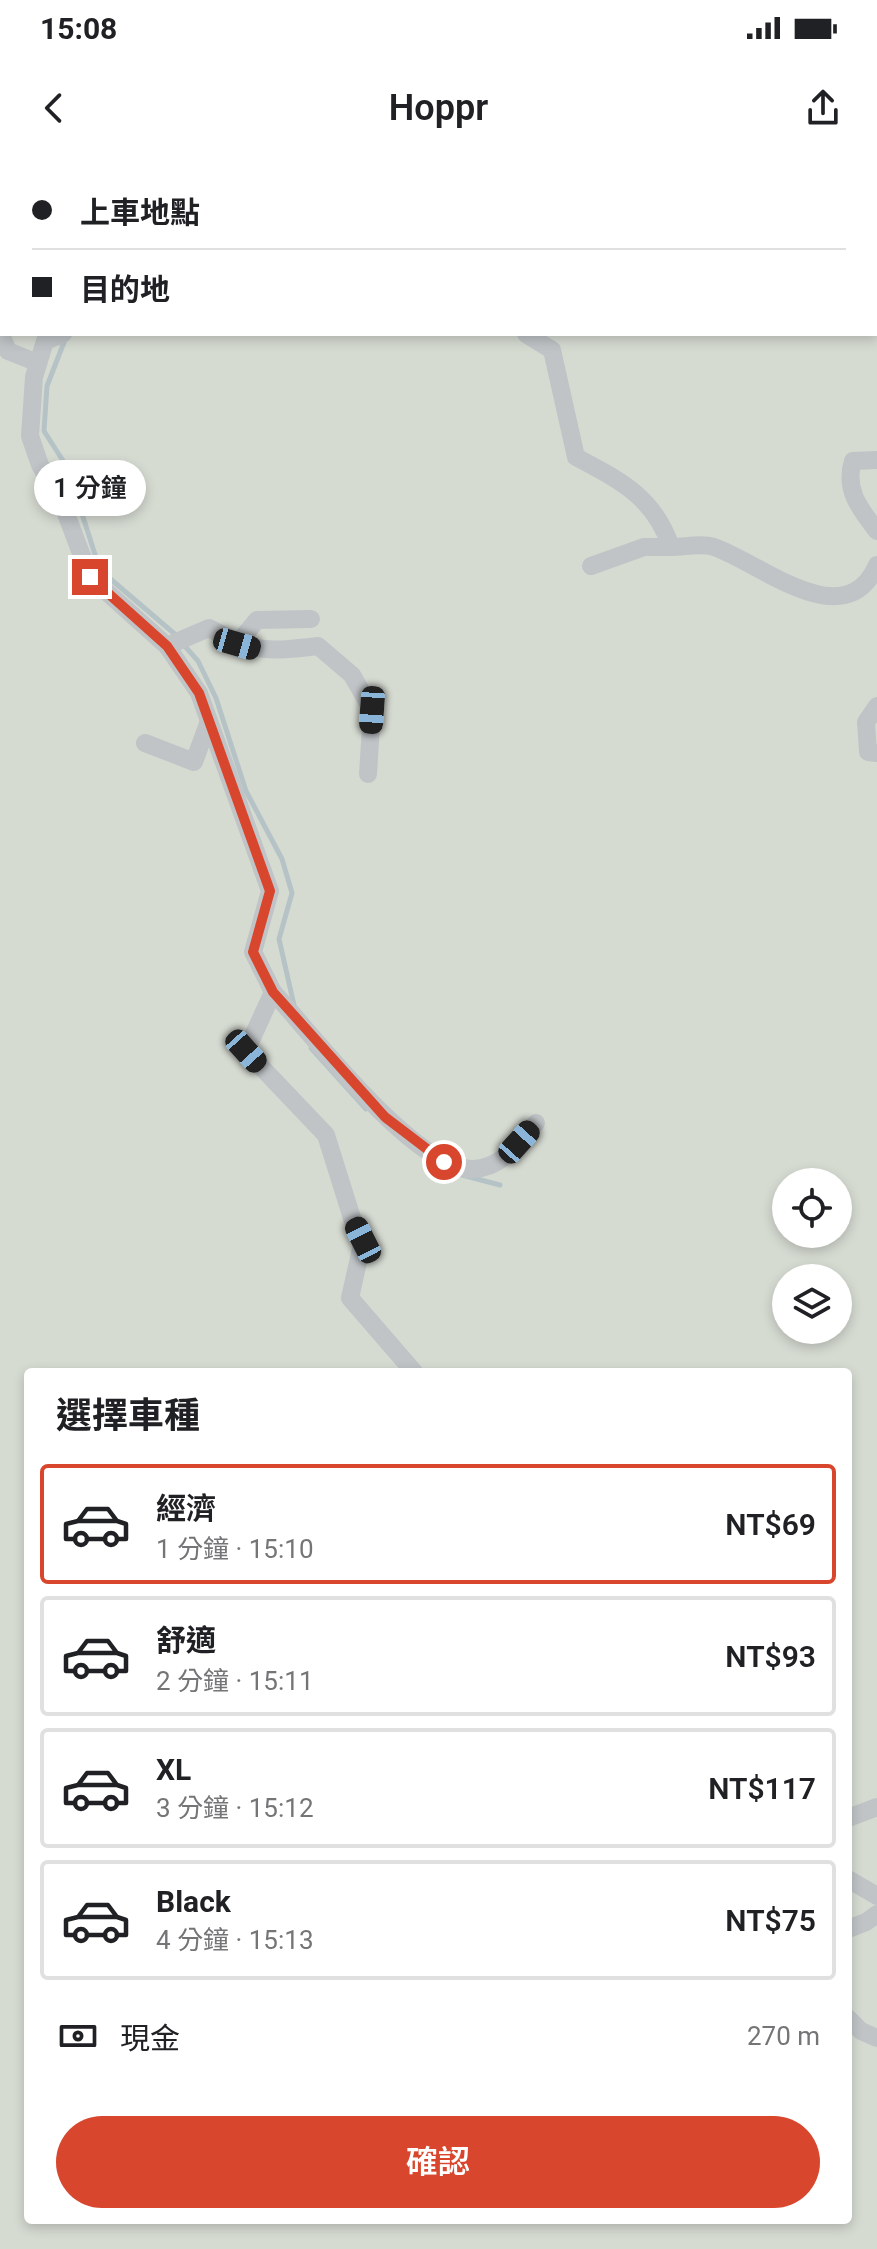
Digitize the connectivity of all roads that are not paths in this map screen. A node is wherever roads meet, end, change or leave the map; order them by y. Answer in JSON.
{"nodes":[{"id":1,"x":1,"y":336,"type":"edge"},
{"id":2,"x":59,"y":336,"type":"edge"},
{"id":3,"x":529,"y":336,"type":"edge"},
{"id":4,"x":38,"y":363,"type":"junction"},
{"id":5,"x":877,"y":460,"type":"edge"},
{"id":6,"x":877,"y":531,"type":"edge"},
{"id":7,"x":671,"y":547,"type":"junction"},
{"id":8,"x":877,"y":565,"type":"edge"},
{"id":9,"x":591,"y":566,"type":"dead end"},
{"id":10,"x":311,"y":619,"type":"dead end"},
{"id":11,"x":237,"y":644,"type":"junction"},
{"id":12,"x":168,"y":646,"type":"junction"},
{"id":13,"x":877,"y":706,"type":"edge"},
{"id":14,"x":209,"y":721,"type":"junction"},
{"id":15,"x":145,"y":743,"type":"dead end"},
{"id":16,"x":877,"y":753,"type":"edge"},
{"id":17,"x":368,"y":774,"type":"dead end"},
{"id":18,"x":279,"y":998,"type":"junction"},
{"id":19,"x":536,"y":1123,"type":"dead end"},
{"id":20,"x":411,"y":1368,"type":"edge"},
{"id":21,"x":877,"y":1807,"type":"edge"},
{"id":22,"x":852,"y":1816,"type":"edge"},
{"id":23,"x":852,"y":1881,"type":"edge"},
{"id":24,"x":877,"y":1896,"type":"edge"},
{"id":25,"x":877,"y":1914,"type":"edge"},
{"id":26,"x":852,"y":1927,"type":"edge"},
{"id":27,"x":852,"y":2022,"type":"edge"},
{"id":28,"x":877,"y":2038,"type":"edge"}],
"edges":[{"from":1,"to":4,"type":"lane"},
{"from":2,"to":4,"type":"lane"},
{"from":3,"to":7,"type":"lane"},
{"from":4,"to":12,"type":"lane"},
{"from":5,"to":6,"type":"lane"},
{"from":7,"to":8,"type":"lane"},
{"from":7,"to":9,"type":"lane"},
{"from":10,"to":11,"type":"lane"},
{"from":11,"to":12,"type":"lane"},
{"from":11,"to":17,"type":"lane"},
{"from":12,"to":14,"type":"lane"},
{"from":13,"to":16,"type":"lane"},
{"from":14,"to":15,"type":"lane"},
{"from":14,"to":18,"type":"lane"},
{"from":18,"to":19,"type":"lane"},
{"from":18,"to":20,"type":"lane"},
{"from":21,"to":22,"type":"lane"},
{"from":23,"to":24,"type":"lane"},
{"from":25,"to":26,"type":"lane"},
{"from":27,"to":28,"type":"lane"}]}
